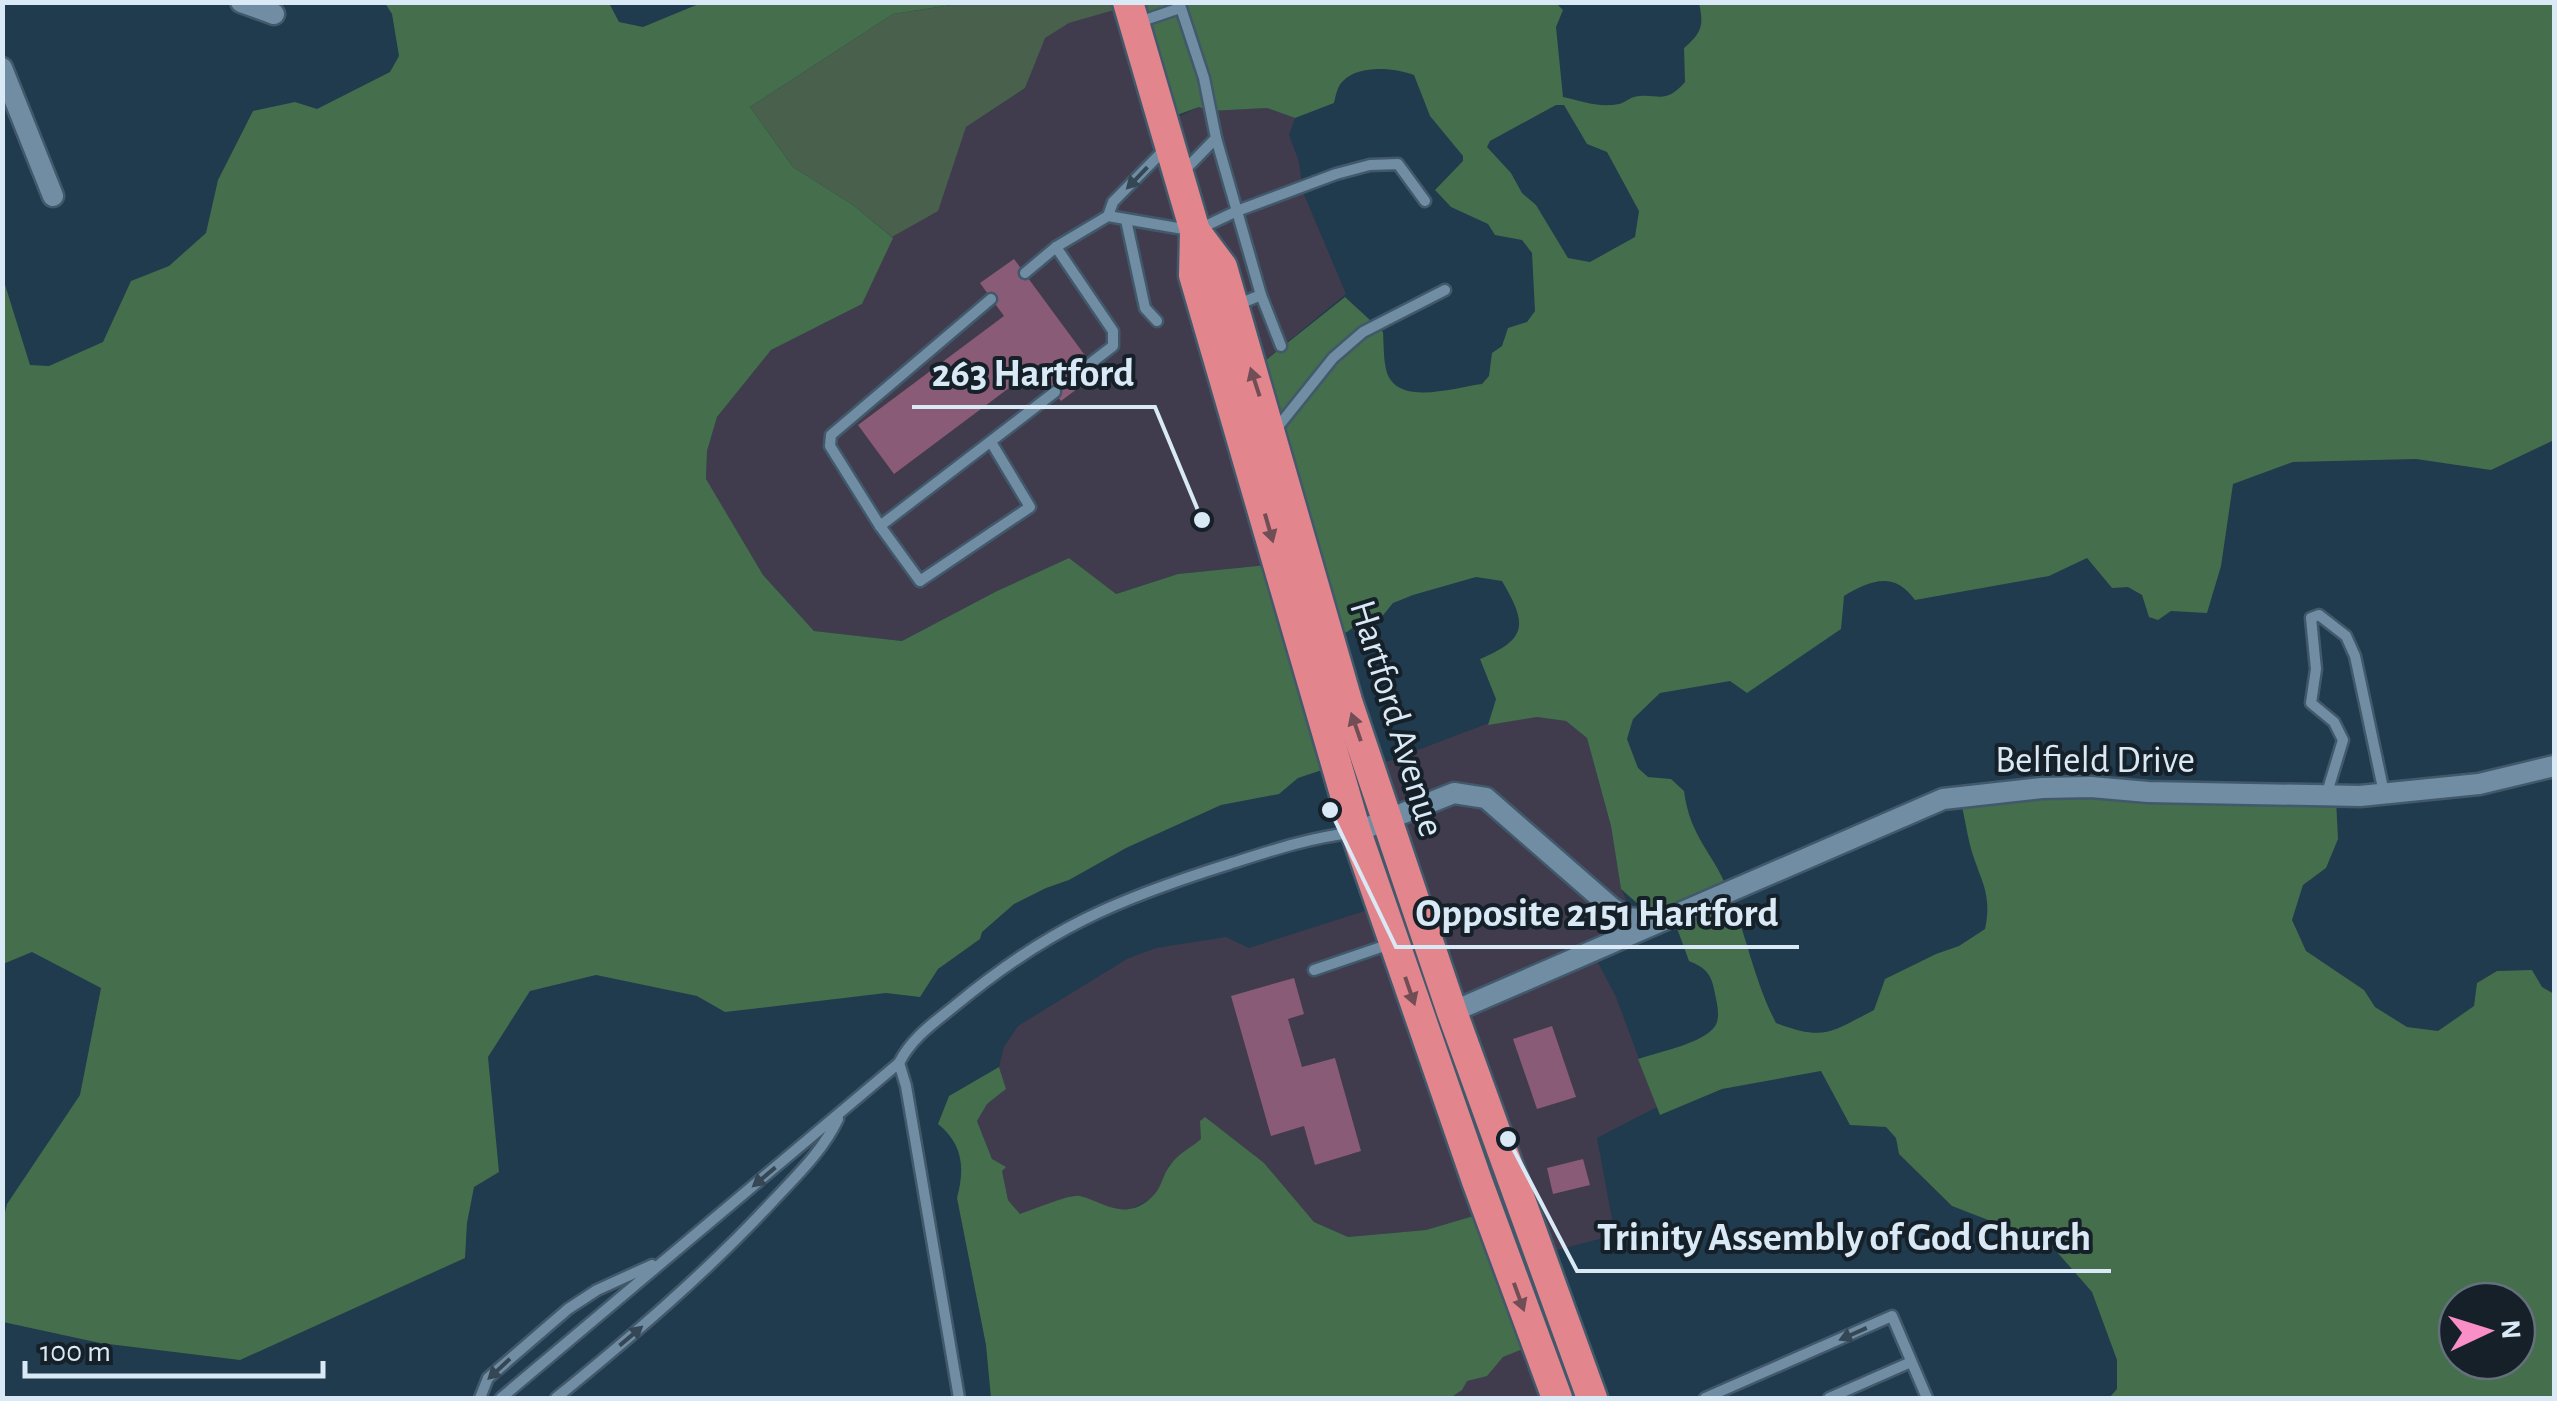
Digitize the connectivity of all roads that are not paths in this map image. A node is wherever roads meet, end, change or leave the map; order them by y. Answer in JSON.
{"nodes":[{"id":1,"x":241,"y":2,"type":"edge"},
{"id":2,"x":1180,"y":5,"type":"edge"},
{"id":3,"x":1132,"y":13,"type":"edge"},
{"id":4,"x":274,"y":14,"type":"dead end"},
{"id":5,"x":2,"y":68,"type":"edge"},
{"id":6,"x":1216,"y":138,"type":"junction"},
{"id":7,"x":1170,"y":144,"type":"junction"},
{"id":8,"x":1179,"y":174,"type":"junction"},
{"id":9,"x":53,"y":196,"type":"dead end"},
{"id":10,"x":1424,"y":201,"type":"dead end"},
{"id":11,"x":1237,"y":211,"type":"junction"},
{"id":12,"x":1108,"y":216,"type":"junction"},
{"id":13,"x":1126,"y":220,"type":"junction"},
{"id":14,"x":1195,"y":231,"type":"junction"},
{"id":15,"x":1056,"y":247,"type":"junction"},
{"id":16,"x":1025,"y":274,"type":"dead end"},
{"id":17,"x":1445,"y":290,"type":"dead end"},
{"id":18,"x":992,"y":298,"type":"dead end"},
{"id":19,"x":1247,"y":300,"type":"junction"},
{"id":20,"x":1156,"y":321,"type":"dead end"},
{"id":21,"x":1280,"y":346,"type":"dead end"},
{"id":22,"x":1091,"y":363,"type":"dead end"},
{"id":23,"x":1055,"y":392,"type":"dead end"},
{"id":24,"x":1272,"y":434,"type":"junction"},
{"id":25,"x":992,"y":442,"type":"junction"},
{"id":26,"x":880,"y":526,"type":"junction"},
{"id":27,"x":2554,"y":766,"type":"edge"},
{"id":28,"x":2384,"y":793,"type":"junction"},
{"id":29,"x":2326,"y":796,"type":"junction"},
{"id":30,"x":1387,"y":820,"type":"junction"},
{"id":31,"x":1356,"y":832,"type":"junction"},
{"id":32,"x":1657,"y":921,"type":"junction"},
{"id":33,"x":1394,"y":943,"type":"junction"},
{"id":34,"x":1314,"y":970,"type":"dead end"},
{"id":35,"x":1452,"y":1012,"type":"junction"},
{"id":36,"x":900,"y":1063,"type":"junction"},
{"id":37,"x":840,"y":1115,"type":"junction"},
{"id":38,"x":666,"y":1258,"type":"junction"},
{"id":39,"x":1912,"y":1362,"type":"junction"},
{"id":40,"x":1551,"y":1396,"type":"edge"},
{"id":41,"x":480,"y":1398,"type":"edge"},
{"id":42,"x":501,"y":1398,"type":"edge"},
{"id":43,"x":556,"y":1398,"type":"edge"},
{"id":44,"x":958,"y":1398,"type":"edge"},
{"id":45,"x":1592,"y":1398,"type":"edge"},
{"id":46,"x":1705,"y":1398,"type":"edge"},
{"id":47,"x":1829,"y":1398,"type":"edge"},
{"id":48,"x":1927,"y":1398,"type":"edge"}],
"edges":[{"from":1,"to":4,"type":"street"},
{"from":2,"to":3,"type":"lane"},
{"from":2,"to":6,"type":"lane"},
{"from":3,"to":7,"type":"highway","name":"Hartford Avenue"},
{"from":5,"to":9,"type":"street"},
{"from":6,"to":8,"type":"lane"},
{"from":6,"to":11,"type":"lane"},
{"from":7,"to":8,"type":"highway","name":"Hartford Avenue"},
{"from":7,"to":12,"type":"lane","one_way":true},
{"from":8,"to":14,"type":"highway","name":"Hartford Avenue"},
{"from":10,"to":11,"type":"lane"},
{"from":11,"to":14,"type":"lane"},
{"from":11,"to":19,"type":"lane"},
{"from":12,"to":13,"type":"lane"},
{"from":12,"to":15,"type":"lane"},
{"from":13,"to":14,"type":"lane"},
{"from":13,"to":20,"type":"lane"},
{"from":14,"to":19,"type":"highway","name":"Hartford Avenue"},
{"from":14,"to":31,"type":"highway","name":"Hartford Avenue","one_way":true},
{"from":15,"to":16,"type":"lane"},
{"from":15,"to":22,"type":"lane"},
{"from":17,"to":24,"type":"lane"},
{"from":18,"to":26,"type":"lane"},
{"from":19,"to":21,"type":"lane"},
{"from":24,"to":19,"type":"highway","name":"Hartford Avenue","one_way":true},
{"from":23,"to":25,"type":"lane"},
{"from":30,"to":24,"type":"highway","name":"Hartford Avenue","one_way":true},
{"from":25,"to":26,"type":"lane"},
{"from":25,"to":26,"type":"lane"},
{"from":27,"to":28,"type":"street","name":"Belfield Drive"},
{"from":28,"to":29,"type":"street","name":"Belfield Drive"},
{"from":28,"to":29,"type":"lane"},
{"from":29,"to":32,"type":"street","name":"Belfield Drive"},
{"from":30,"to":31,"type":"street"},
{"from":30,"to":32,"type":"street"},
{"from":30,"to":35,"type":"highway","name":"Hartford Avenue"},
{"from":31,"to":33,"type":"highway","name":"Hartford Avenue"},
{"from":31,"to":36,"type":"lane"},
{"from":32,"to":35,"type":"street","name":"Belfield Drive"},
{"from":33,"to":34,"type":"lane"},
{"from":33,"to":40,"type":"highway","name":"Hartford Avenue","one_way":true},
{"from":35,"to":45,"type":"highway","name":"Hartford Avenue"},
{"from":36,"to":37,"type":"lane"},
{"from":36,"to":44,"type":"lane"},
{"from":37,"to":38,"type":"lane","one_way":true},
{"from":43,"to":37,"type":"lane","one_way":true},
{"from":38,"to":41,"type":"lane","one_way":true},
{"from":38,"to":42,"type":"lane"},
{"from":39,"to":46,"type":"lane","one_way":true},
{"from":39,"to":47,"type":"lane"},
{"from":39,"to":48,"type":"lane"}]}
